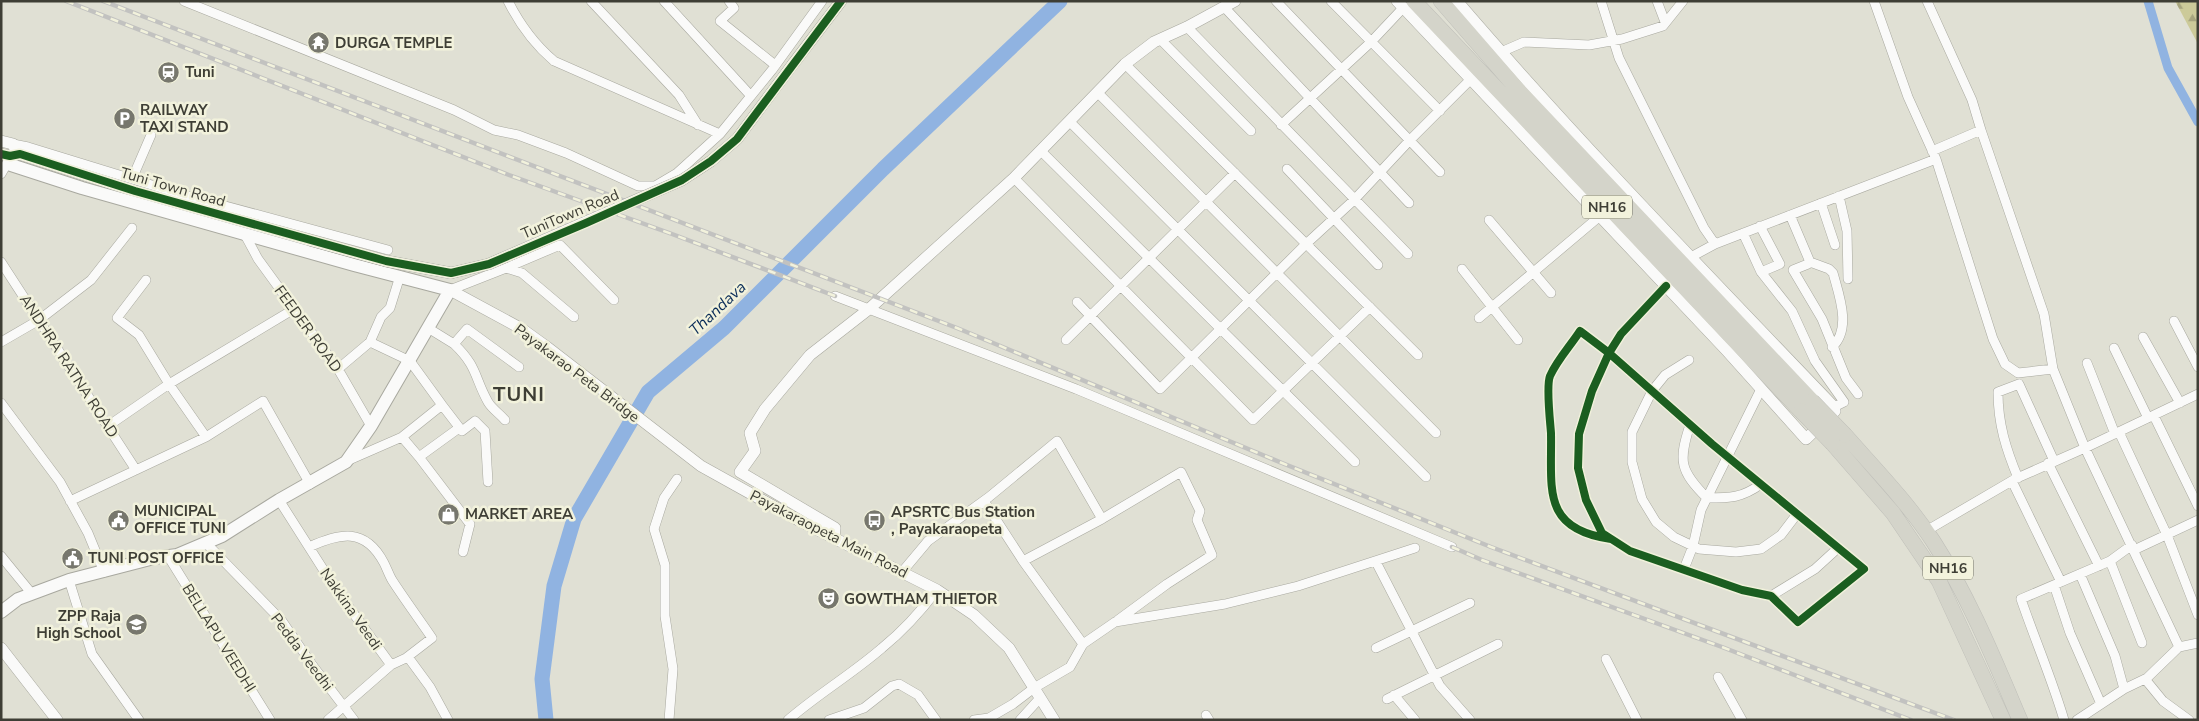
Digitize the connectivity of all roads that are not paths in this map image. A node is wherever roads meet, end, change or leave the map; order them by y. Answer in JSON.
{"nodes":[{"id":1,"x":184,"y":1,"type":"edge"},
{"id":2,"x":591,"y":1,"type":"edge"},
{"id":3,"x":664,"y":1,"type":"edge"},
{"id":4,"x":729,"y":1,"type":"edge"},
{"id":5,"x":822,"y":1,"type":"edge"},
{"id":6,"x":841,"y":1,"type":"edge"},
{"id":7,"x":1235,"y":1,"type":"edge"},
{"id":8,"x":1276,"y":1,"type":"edge"},
{"id":9,"x":1331,"y":1,"type":"edge"},
{"id":10,"x":1441,"y":1,"type":"edge"},
{"id":11,"x":1457,"y":1,"type":"edge"},
{"id":12,"x":1601,"y":1,"type":"edge"},
{"id":13,"x":1658,"y":1,"type":"edge"},
{"id":14,"x":1683,"y":1,"type":"edge"},
{"id":15,"x":1874,"y":1,"type":"edge"},
{"id":16,"x":1927,"y":1,"type":"edge"},
{"id":17,"x":511,"y":3,"type":"edge"},
{"id":18,"x":1405,"y":3,"type":"edge"},
{"id":19,"x":1225,"y":8,"type":"junction"},
{"id":20,"x":1665,"y":22,"type":"junction"},
{"id":21,"x":1186,"y":27,"type":"junction"},
{"id":22,"x":1160,"y":39,"type":"junction"},
{"id":23,"x":1615,"y":40,"type":"junction"},
{"id":24,"x":1371,"y":42,"type":"junction"},
{"id":25,"x":1501,"y":52,"type":"junction"},
{"id":26,"x":1125,"y":64,"type":"junction"},
{"id":27,"x":775,"y":65,"type":"junction"},
{"id":28,"x":1341,"y":68,"type":"junction"},
{"id":29,"x":1471,"y":80,"type":"junction"},
{"id":30,"x":1098,"y":93,"type":"junction"},
{"id":31,"x":751,"y":96,"type":"junction"},
{"id":32,"x":1310,"y":98,"type":"junction"},
{"id":33,"x":1440,"y":111,"type":"junction"},
{"id":34,"x":1070,"y":122,"type":"junction"},
{"id":35,"x":698,"y":125,"type":"junction"},
{"id":36,"x":1282,"y":125,"type":"junction"},
{"id":37,"x":1981,"y":130,"type":"junction"},
{"id":38,"x":1251,"y":131,"type":"dead end"},
{"id":39,"x":720,"y":134,"type":"junction"},
{"id":40,"x":151,"y":135,"type":"dead end"},
{"id":41,"x":1410,"y":140,"type":"junction"},
{"id":42,"x":1,"y":141,"type":"edge"},
{"id":43,"x":1041,"y":151,"type":"junction"},
{"id":44,"x":1934,"y":155,"type":"junction"},
{"id":45,"x":12,"y":158,"type":"edge"},
{"id":46,"x":1287,"y":170,"type":"dead end"},
{"id":47,"x":1380,"y":172,"type":"junction"},
{"id":48,"x":1440,"y":172,"type":"dead end"},
{"id":49,"x":1235,"y":173,"type":"junction"},
{"id":50,"x":1014,"y":178,"type":"junction"},
{"id":51,"x":132,"y":179,"type":"junction"},
{"id":52,"x":1839,"y":196,"type":"junction"},
{"id":53,"x":1354,"y":200,"type":"junction"},
{"id":54,"x":1206,"y":201,"type":"junction"},
{"id":55,"x":1409,"y":203,"type":"dead end"},
{"id":56,"x":1821,"y":203,"type":"junction"},
{"id":57,"x":1790,"y":215,"type":"junction"},
{"id":58,"x":1600,"y":216,"type":"junction"},
{"id":59,"x":1334,"y":218,"type":"junction"},
{"id":60,"x":1489,"y":220,"type":"dead end"},
{"id":61,"x":1760,"y":226,"type":"junction"},
{"id":62,"x":132,"y":228,"type":"dead end"},
{"id":63,"x":1178,"y":230,"type":"junction"},
{"id":64,"x":244,"y":233,"type":"junction"},
{"id":65,"x":1742,"y":233,"type":"junction"},
{"id":66,"x":309,"y":240,"type":"joint"},
{"id":67,"x":1306,"y":244,"type":"junction"},
{"id":68,"x":1715,"y":244,"type":"junction"},
{"id":69,"x":1835,"y":245,"type":"dead end"},
{"id":70,"x":388,"y":250,"type":"dead end"},
{"id":71,"x":1408,"y":254,"type":"dead end"},
{"id":72,"x":1691,"y":257,"type":"junction"},
{"id":73,"x":1149,"y":258,"type":"junction"},
{"id":74,"x":1,"y":262,"type":"edge"},
{"id":75,"x":1810,"y":262,"type":"junction"},
{"id":76,"x":1780,"y":264,"type":"junction"},
{"id":77,"x":1378,"y":265,"type":"dead end"},
{"id":78,"x":506,"y":268,"type":"junction"},
{"id":79,"x":1462,"y":269,"type":"dead end"},
{"id":80,"x":1793,"y":270,"type":"junction"},
{"id":81,"x":1761,"y":272,"type":"junction"},
{"id":82,"x":1277,"y":273,"type":"junction"},
{"id":83,"x":1534,"y":273,"type":"junction"},
{"id":84,"x":400,"y":276,"type":"junction"},
{"id":85,"x":1848,"y":279,"type":"dead end"},
{"id":86,"x":146,"y":280,"type":"dead end"},
{"id":87,"x":1121,"y":286,"type":"junction"},
{"id":88,"x":1666,"y":286,"type":"junction"},
{"id":89,"x":450,"y":290,"type":"junction"},
{"id":90,"x":1551,"y":293,"type":"dead end"},
{"id":91,"x":835,"y":296,"type":"dead end"},
{"id":92,"x":614,"y":300,"type":"dead end"},
{"id":93,"x":1249,"y":301,"type":"junction"},
{"id":94,"x":1077,"y":302,"type":"dead end"},
{"id":95,"x":1370,"y":308,"type":"junction"},
{"id":96,"x":1492,"y":308,"type":"junction"},
{"id":97,"x":294,"y":309,"type":"junction"},
{"id":98,"x":869,"y":309,"type":"junction"},
{"id":99,"x":1090,"y":316,"type":"junction"},
{"id":100,"x":574,"y":317,"type":"dead end"},
{"id":101,"x":1480,"y":318,"type":"dead end"},
{"id":102,"x":39,"y":320,"type":"junction"},
{"id":103,"x":2174,"y":321,"type":"dead end"},
{"id":104,"x":428,"y":328,"type":"junction"},
{"id":105,"x":1220,"y":329,"type":"junction"},
{"id":106,"x":1340,"y":336,"type":"junction"},
{"id":107,"x":2143,"y":337,"type":"dead end"},
{"id":108,"x":1066,"y":340,"type":"dead end"},
{"id":109,"x":1518,"y":340,"type":"dead end"},
{"id":110,"x":1,"y":342,"type":"edge"},
{"id":111,"x":370,"y":342,"type":"junction"},
{"id":112,"x":454,"y":344,"type":"junction"},
{"id":113,"x":1832,"y":347,"type":"junction"},
{"id":114,"x":2114,"y":348,"type":"dead end"},
{"id":115,"x":1609,"y":353,"type":"junction"},
{"id":116,"x":1418,"y":356,"type":"dead end"},
{"id":117,"x":1192,"y":358,"type":"junction"},
{"id":118,"x":1689,"y":360,"type":"dead end"},
{"id":119,"x":410,"y":362,"type":"junction"},
{"id":120,"x":1312,"y":363,"type":"junction"},
{"id":121,"x":2087,"y":363,"type":"dead end"},
{"id":122,"x":519,"y":367,"type":"dead end"},
{"id":123,"x":2198,"y":367,"type":"edge"},
{"id":124,"x":338,"y":368,"type":"junction"},
{"id":125,"x":2053,"y":369,"type":"junction"},
{"id":126,"x":169,"y":384,"type":"junction"},
{"id":127,"x":1761,"y":389,"type":"junction"},
{"id":128,"x":1283,"y":391,"type":"junction"},
{"id":129,"x":1652,"y":391,"type":"junction"},
{"id":130,"x":1858,"y":394,"type":"dead end"},
{"id":131,"x":2198,"y":394,"type":"edge"},
{"id":132,"x":1,"y":403,"type":"edge"},
{"id":133,"x":2180,"y":403,"type":"junction"},
{"id":134,"x":442,"y":405,"type":"junction"},
{"id":135,"x":1806,"y":406,"type":"junction"},
{"id":136,"x":1834,"y":407,"type":"junction"},
{"id":137,"x":2151,"y":417,"type":"junction"},
{"id":138,"x":505,"y":420,"type":"dead end"},
{"id":139,"x":1690,"y":424,"type":"junction"},
{"id":140,"x":108,"y":426,"type":"junction"},
{"id":141,"x":371,"y":426,"type":"junction"},
{"id":142,"x":459,"y":428,"type":"junction"},
{"id":143,"x":2117,"y":433,"type":"junction"},
{"id":144,"x":1436,"y":434,"type":"dead end"},
{"id":145,"x":206,"y":437,"type":"junction"},
{"id":146,"x":402,"y":437,"type":"junction"},
{"id":147,"x":1839,"y":440,"type":"junction"},
{"id":148,"x":2085,"y":448,"type":"junction"},
{"id":149,"x":419,"y":456,"type":"junction"},
{"id":150,"x":1727,"y":456,"type":"junction"},
{"id":151,"x":346,"y":462,"type":"junction"},
{"id":152,"x":1355,"y":462,"type":"dead end"},
{"id":153,"x":2051,"y":462,"type":"junction"},
{"id":154,"x":697,"y":464,"type":"joint"},
{"id":155,"x":136,"y":470,"type":"junction"},
{"id":156,"x":1426,"y":477,"type":"dead end"},
{"id":157,"x":677,"y":479,"type":"dead end"},
{"id":158,"x":2015,"y":479,"type":"junction"},
{"id":159,"x":488,"y":482,"type":"dead end"},
{"id":160,"x":310,"y":484,"type":"junction"},
{"id":161,"x":1761,"y":484,"type":"junction"},
{"id":162,"x":1707,"y":498,"type":"junction"},
{"id":163,"x":70,"y":500,"type":"junction"},
{"id":164,"x":279,"y":500,"type":"junction"},
{"id":165,"x":984,"y":501,"type":"junction"},
{"id":166,"x":2198,"y":506,"type":"edge"},
{"id":167,"x":1797,"y":514,"type":"junction"},
{"id":168,"x":1102,"y":519,"type":"junction"},
{"id":169,"x":2197,"y":523,"type":"edge"},
{"id":170,"x":1926,"y":531,"type":"junction"},
{"id":171,"x":2167,"y":535,"type":"junction"},
{"id":172,"x":834,"y":538,"type":"junction"},
{"id":173,"x":1611,"y":539,"type":"junction"},
{"id":174,"x":206,"y":543,"type":"junction"},
{"id":175,"x":309,"y":546,"type":"junction"},
{"id":176,"x":1693,"y":546,"type":"junction"},
{"id":177,"x":1452,"y":547,"type":"dead end"},
{"id":178,"x":1415,"y":548,"type":"dead end"},
{"id":179,"x":1838,"y":548,"type":"junction"},
{"id":180,"x":2133,"y":548,"type":"junction"},
{"id":181,"x":463,"y":552,"type":"dead end"},
{"id":182,"x":1,"y":556,"type":"edge"},
{"id":183,"x":168,"y":556,"type":"junction"},
{"id":184,"x":1023,"y":561,"type":"junction"},
{"id":185,"x":2110,"y":561,"type":"junction"},
{"id":186,"x":1376,"y":562,"type":"junction"},
{"id":187,"x":2098,"y":566,"type":"junction"},
{"id":188,"x":1684,"y":570,"type":"junction"},
{"id":189,"x":104,"y":572,"type":"junction"},
{"id":190,"x":902,"y":572,"type":"junction"},
{"id":191,"x":2080,"y":574,"type":"junction"},
{"id":192,"x":69,"y":580,"type":"junction"},
{"id":193,"x":2058,"y":583,"type":"junction"},
{"id":194,"x":937,"y":590,"type":"junction"},
{"id":195,"x":32,"y":594,"type":"junction"},
{"id":196,"x":1770,"y":596,"type":"junction"},
{"id":197,"x":1470,"y":603,"type":"dead end"},
{"id":198,"x":1,"y":612,"type":"edge"},
{"id":199,"x":2198,"y":616,"type":"edge"},
{"id":200,"x":1115,"y":622,"type":"junction"},
{"id":201,"x":1412,"y":630,"type":"junction"},
{"id":202,"x":2142,"y":643,"type":"dead end"},
{"id":203,"x":2198,"y":643,"type":"edge"},
{"id":204,"x":1083,"y":644,"type":"junction"},
{"id":205,"x":1498,"y":644,"type":"dead end"},
{"id":206,"x":2179,"y":646,"type":"junction"},
{"id":207,"x":1,"y":648,"type":"edge"},
{"id":208,"x":1376,"y":648,"type":"dead end"},
{"id":209,"x":408,"y":657,"type":"junction"},
{"id":210,"x":1606,"y":658,"type":"dead end"},
{"id":211,"x":391,"y":665,"type":"junction"},
{"id":212,"x":1434,"y":674,"type":"junction"},
{"id":213,"x":1718,"y":677,"type":"dead end"},
{"id":214,"x":2145,"y":679,"type":"junction"},
{"id":215,"x":2124,"y":689,"type":"junction"},
{"id":216,"x":1037,"y":693,"type":"junction"},
{"id":217,"x":2101,"y":704,"type":"junction"},
{"id":218,"x":344,"y":706,"type":"junction"},
{"id":219,"x":57,"y":720,"type":"edge"},
{"id":220,"x":139,"y":720,"type":"edge"},
{"id":221,"x":270,"y":720,"type":"edge"},
{"id":222,"x":328,"y":720,"type":"edge"},
{"id":223,"x":354,"y":720,"type":"edge"},
{"id":224,"x":448,"y":720,"type":"edge"},
{"id":225,"x":669,"y":720,"type":"edge"},
{"id":226,"x":788,"y":720,"type":"edge"},
{"id":227,"x":830,"y":720,"type":"edge"},
{"id":228,"x":936,"y":720,"type":"edge"},
{"id":229,"x":974,"y":720,"type":"edge"},
{"id":230,"x":1020,"y":720,"type":"edge"},
{"id":231,"x":1054,"y":720,"type":"edge"},
{"id":232,"x":1415,"y":720,"type":"edge"},
{"id":233,"x":1470,"y":720,"type":"edge"},
{"id":234,"x":1637,"y":720,"type":"edge"},
{"id":235,"x":1742,"y":720,"type":"edge"},
{"id":236,"x":2003,"y":720,"type":"edge"},
{"id":237,"x":2020,"y":720,"type":"edge"},
{"id":238,"x":2064,"y":720,"type":"edge"},
{"id":239,"x":2077,"y":720,"type":"edge"},
{"id":240,"x":2189,"y":720,"type":"edge"}],
"edges":[{"from":1,"to":39,"type":"street"},
{"from":2,"to":35,"type":"street"},
{"from":3,"to":31,"type":"street"},
{"from":4,"to":27,"type":"street"},
{"from":5,"to":27,"type":"street"},
{"from":6,"to":66,"type":"street","name":"TuniTown Road","bridge":true},
{"from":7,"to":19,"type":"street"},
{"from":8,"to":28,"type":"street"},
{"from":9,"to":24,"type":"street"},
{"from":10,"to":135,"type":"highway","number":"NH16"},
{"from":11,"to":25,"type":"street"},
{"from":12,"to":23,"type":"street"},
{"from":13,"to":20,"type":"street"},
{"from":14,"to":20,"type":"street"},
{"from":15,"to":44,"type":"street"},
{"from":16,"to":37,"type":"street"},
{"from":17,"to":35,"type":"street"},
{"from":18,"to":24,"type":"street"},
{"from":18,"to":29,"type":"street"},
{"from":18,"to":135,"type":"highway","number":"NH16"},
{"from":19,"to":21,"type":"street"},
{"from":19,"to":32,"type":"street"},
{"from":20,"to":23,"type":"street"},
{"from":21,"to":22,"type":"street"},
{"from":21,"to":36,"type":"street"},
{"from":22,"to":26,"type":"street"},
{"from":22,"to":38,"type":"street"},
{"from":23,"to":25,"type":"street"},
{"from":23,"to":68,"type":"street"},
{"from":24,"to":28,"type":"street"},
{"from":24,"to":33,"type":"street"},
{"from":25,"to":72,"type":"street"},
{"from":26,"to":30,"type":"street"},
{"from":26,"to":49,"type":"street"},
{"from":27,"to":31,"type":"street"},
{"from":28,"to":32,"type":"street"},
{"from":28,"to":41,"type":"street"},
{"from":29,"to":33,"type":"street"},
{"from":29,"to":58,"type":"street"},
{"from":30,"to":34,"type":"street"},
{"from":30,"to":54,"type":"street"},
{"from":31,"to":39,"type":"street"},
{"from":32,"to":36,"type":"street"},
{"from":32,"to":47,"type":"street"},
{"from":33,"to":41,"type":"street"},
{"from":34,"to":43,"type":"street"},
{"from":34,"to":63,"type":"street"},
{"from":35,"to":39,"type":"street"},
{"from":36,"to":53,"type":"street"},
{"from":37,"to":44,"type":"street"},
{"from":37,"to":125,"type":"street"},
{"from":40,"to":51,"type":"street"},
{"from":41,"to":47,"type":"street"},
{"from":41,"to":48,"type":"street"},
{"from":42,"to":45,"type":"street","name":"Tuni Town Road"},
{"from":43,"to":50,"type":"street"},
{"from":43,"to":73,"type":"street"},
{"from":44,"to":52,"type":"street"},
{"from":44,"to":125,"type":"street"},
{"from":45,"to":51,"type":"street"},
{"from":45,"to":64,"type":"main road"},
{"from":45,"to":66,"type":"street","name":"Tuni Town Road"},
{"from":46,"to":59,"type":"street"},
{"from":47,"to":53,"type":"street"},
{"from":47,"to":55,"type":"street"},
{"from":49,"to":54,"type":"street"},
{"from":49,"to":67,"type":"street"},
{"from":50,"to":87,"type":"street"},
{"from":50,"to":98,"type":"street"},
{"from":51,"to":70,"type":"street"},
{"from":52,"to":56,"type":"street"},
{"from":52,"to":85,"type":"street"},
{"from":53,"to":59,"type":"street"},
{"from":53,"to":71,"type":"street"},
{"from":54,"to":63,"type":"street"},
{"from":54,"to":82,"type":"street"},
{"from":56,"to":57,"type":"street"},
{"from":56,"to":69,"type":"street"},
{"from":57,"to":61,"type":"street"},
{"from":57,"to":75,"type":"street"},
{"from":58,"to":83,"type":"street"},
{"from":58,"to":88,"type":"street"},
{"from":59,"to":67,"type":"street"},
{"from":59,"to":77,"type":"street"},
{"from":60,"to":83,"type":"street"},
{"from":61,"to":65,"type":"street"},
{"from":61,"to":76,"type":"street"},
{"from":62,"to":102,"type":"street"},
{"from":63,"to":73,"type":"street"},
{"from":63,"to":93,"type":"street"},
{"from":64,"to":84,"type":"main road"},
{"from":64,"to":97,"type":"street","name":"FEEDER ROAD"},
{"from":65,"to":68,"type":"street"},
{"from":65,"to":81,"type":"street"},
{"from":67,"to":82,"type":"street"},
{"from":67,"to":95,"type":"street"},
{"from":68,"to":72,"type":"street"},
{"from":72,"to":136,"type":"street"},
{"from":73,"to":87,"type":"street"},
{"from":73,"to":105,"type":"street"},
{"from":74,"to":102,"type":"street","name":"ANDHRA RATNA ROAD"},
{"from":75,"to":80,"type":"street"},
{"from":75,"to":113,"type":"street"},
{"from":76,"to":80,"type":"street"},
{"from":76,"to":81,"type":"street"},
{"from":78,"to":89,"type":"street"},
{"from":78,"to":92,"type":"street"},
{"from":78,"to":100,"type":"street"},
{"from":79,"to":96,"type":"street"},
{"from":80,"to":113,"type":"street"},
{"from":81,"to":136,"type":"street"},
{"from":82,"to":93,"type":"street"},
{"from":82,"to":106,"type":"street"},
{"from":83,"to":90,"type":"street"},
{"from":83,"to":96,"type":"street"},
{"from":84,"to":89,"type":"main road"},
{"from":84,"to":111,"type":"street"},
{"from":86,"to":126,"type":"street"},
{"from":87,"to":99,"type":"street"},
{"from":87,"to":117,"type":"street"},
{"from":88,"to":115,"type":"street"},
{"from":88,"to":127,"type":"street"},
{"from":89,"to":104,"type":"main road"},
{"from":89,"to":154,"type":"street","name":"Payakarao Peta Bridge"},
{"from":91,"to":98,"type":"street"},
{"from":93,"to":105,"type":"street"},
{"from":93,"to":120,"type":"street"},
{"from":94,"to":99,"type":"street"},
{"from":95,"to":106,"type":"street"},
{"from":95,"to":116,"type":"street"},
{"from":96,"to":101,"type":"street"},
{"from":96,"to":109,"type":"street"},
{"from":97,"to":124,"type":"street","name":"FEEDER ROAD"},
{"from":97,"to":126,"type":"street"},
{"from":98,"to":172,"type":"street"},
{"from":98,"to":177,"type":"street"},
{"from":99,"to":108,"type":"street"},
{"from":99,"to":117,"type":"street"},
{"from":102,"to":110,"type":"street"},
{"from":102,"to":140,"type":"street","name":"ANDHRA RATNA ROAD"},
{"from":103,"to":123,"type":"street"},
{"from":104,"to":112,"type":"street"},
{"from":104,"to":119,"type":"main road"},
{"from":105,"to":117,"type":"street"},
{"from":105,"to":128,"type":"street"},
{"from":106,"to":120,"type":"street"},
{"from":106,"to":144,"type":"street"},
{"from":107,"to":133,"type":"street"},
{"from":111,"to":119,"type":"street"},
{"from":111,"to":124,"type":"street"},
{"from":112,"to":122,"type":"street"},
{"from":112,"to":138,"type":"street"},
{"from":113,"to":130,"type":"street"},
{"from":114,"to":137,"type":"street"},
{"from":115,"to":129,"type":"street"},
{"from":115,"to":173,"type":"street"},
{"from":115,"to":173,"type":"street"},
{"from":117,"to":128,"type":"street"},
{"from":118,"to":129,"type":"street"},
{"from":119,"to":134,"type":"street"},
{"from":119,"to":141,"type":"main road"},
{"from":120,"to":128,"type":"street"},
{"from":120,"to":156,"type":"street"},
{"from":121,"to":143,"type":"street"},
{"from":124,"to":141,"type":"street","name":"FEEDER ROAD"},
{"from":125,"to":148,"type":"street"},
{"from":126,"to":140,"type":"street"},
{"from":126,"to":145,"type":"street"},
{"from":127,"to":136,"type":"street"},
{"from":127,"to":150,"type":"street"},
{"from":128,"to":152,"type":"street"},
{"from":129,"to":139,"type":"street"},
{"from":129,"to":176,"type":"street"},
{"from":131,"to":133,"type":"street"},
{"from":132,"to":163,"type":"street"},
{"from":133,"to":137,"type":"street"},
{"from":134,"to":142,"type":"street"},
{"from":134,"to":146,"type":"street"},
{"from":135,"to":147,"type":"highway","number":"NH16","bridge":true},
{"from":137,"to":143,"type":"street"},
{"from":137,"to":166,"type":"street"},
{"from":139,"to":150,"type":"street"},
{"from":139,"to":162,"type":"street"},
{"from":140,"to":155,"type":"street","name":"ANDHRA RATNA ROAD"},
{"from":141,"to":151,"type":"main road"},
{"from":142,"to":149,"type":"street"},
{"from":142,"to":159,"type":"street"},
{"from":143,"to":148,"type":"street"},
{"from":143,"to":171,"type":"street"},
{"from":145,"to":155,"type":"street"},
{"from":145,"to":160,"type":"street"},
{"from":146,"to":149,"type":"street"},
{"from":146,"to":151,"type":"street"},
{"from":147,"to":170,"type":"highway","number":"NH16"},
{"from":147,"to":236,"type":"highway","number":"NH16"},
{"from":148,"to":153,"type":"street"},
{"from":148,"to":180,"type":"street"},
{"from":149,"to":181,"type":"street"},
{"from":150,"to":161,"type":"street"},
{"from":150,"to":162,"type":"street"},
{"from":151,"to":160,"type":"main road"},
{"from":153,"to":158,"type":"street"},
{"from":153,"to":158,"type":"street"},
{"from":153,"to":187,"type":"street"},
{"from":154,"to":172,"type":"street","name":"Payakaraopeta Main Road"},
{"from":155,"to":163,"type":"street"},
{"from":157,"to":225,"type":"street"},
{"from":158,"to":170,"type":"street"},
{"from":158,"to":193,"type":"street"},
{"from":160,"to":164,"type":"main road"},
{"from":161,"to":162,"type":"street"},
{"from":161,"to":167,"type":"street"},
{"from":162,"to":176,"type":"street"},
{"from":163,"to":189,"type":"street"},
{"from":164,"to":174,"type":"main road"},
{"from":164,"to":175,"type":"street","name":"Nakkina Veedi"},
{"from":165,"to":168,"type":"street"},
{"from":165,"to":184,"type":"street"},
{"from":165,"to":190,"type":"street"},
{"from":167,"to":176,"type":"street"},
{"from":167,"to":179,"type":"street"},
{"from":168,"to":184,"type":"street"},
{"from":168,"to":200,"type":"street"},
{"from":169,"to":171,"type":"street"},
{"from":170,"to":237,"type":"highway","number":"NH16"},
{"from":171,"to":180,"type":"street"},
{"from":171,"to":199,"type":"street"},
{"from":172,"to":190,"type":"street","name":"Payakaraopeta Main Road"},
{"from":173,"to":188,"type":"street"},
{"from":174,"to":183,"type":"main road"},
{"from":174,"to":218,"type":"street","name":"Pedda Veedhi"},
{"from":175,"to":209,"type":"street"},
{"from":175,"to":211,"type":"street","name":"Nakkina Veedi"},
{"from":176,"to":188,"type":"street"},
{"from":178,"to":186,"type":"street"},
{"from":179,"to":196,"type":"street"},
{"from":179,"to":196,"type":"street"},
{"from":180,"to":185,"type":"street"},
{"from":180,"to":206,"type":"street"},
{"from":182,"to":195,"type":"street"},
{"from":183,"to":189,"type":"main road"},
{"from":183,"to":221,"type":"street","name":"BELLAPU VEEDHI"},
{"from":184,"to":204,"type":"street"},
{"from":185,"to":187,"type":"street"},
{"from":185,"to":202,"type":"street"},
{"from":186,"to":200,"type":"street"},
{"from":186,"to":201,"type":"street"},
{"from":187,"to":191,"type":"street"},
{"from":188,"to":196,"type":"street"},
{"from":189,"to":192,"type":"main road"},
{"from":190,"to":194,"type":"street","name":"Payakaraopeta Main Road"},
{"from":191,"to":193,"type":"street"},
{"from":191,"to":215,"type":"street"},
{"from":192,"to":195,"type":"main road"},
{"from":192,"to":220,"type":"street"},
{"from":193,"to":217,"type":"street"},
{"from":193,"to":238,"type":"street"},
{"from":194,"to":216,"type":"street","name":"Payakaraopeta Main Road"},
{"from":194,"to":226,"type":"street"},
{"from":195,"to":198,"type":"main road"},
{"from":197,"to":201,"type":"street"},
{"from":200,"to":204,"type":"street"},
{"from":201,"to":208,"type":"street"},
{"from":201,"to":212,"type":"street"},
{"from":203,"to":206,"type":"street"},
{"from":204,"to":216,"type":"street"},
{"from":205,"to":212,"type":"street"},
{"from":206,"to":214,"type":"street"},
{"from":207,"to":219,"type":"street"},
{"from":209,"to":211,"type":"street"},
{"from":209,"to":224,"type":"street"},
{"from":210,"to":234,"type":"street"},
{"from":211,"to":218,"type":"street","name":"Nakkina Veedi"},
{"from":212,"to":232,"type":"street"},
{"from":212,"to":233,"type":"street"},
{"from":213,"to":235,"type":"street"},
{"from":214,"to":215,"type":"street"},
{"from":214,"to":240,"type":"street"},
{"from":215,"to":217,"type":"street"},
{"from":216,"to":229,"type":"street"},
{"from":216,"to":230,"type":"street"},
{"from":216,"to":231,"type":"street","name":"Payakaraopeta Main Road"},
{"from":217,"to":239,"type":"street"},
{"from":218,"to":222,"type":"street","name":"Nakkina Veedi"},
{"from":218,"to":223,"type":"street","name":"Pedda Veedhi"},
{"from":227,"to":228,"type":"street"}]}
